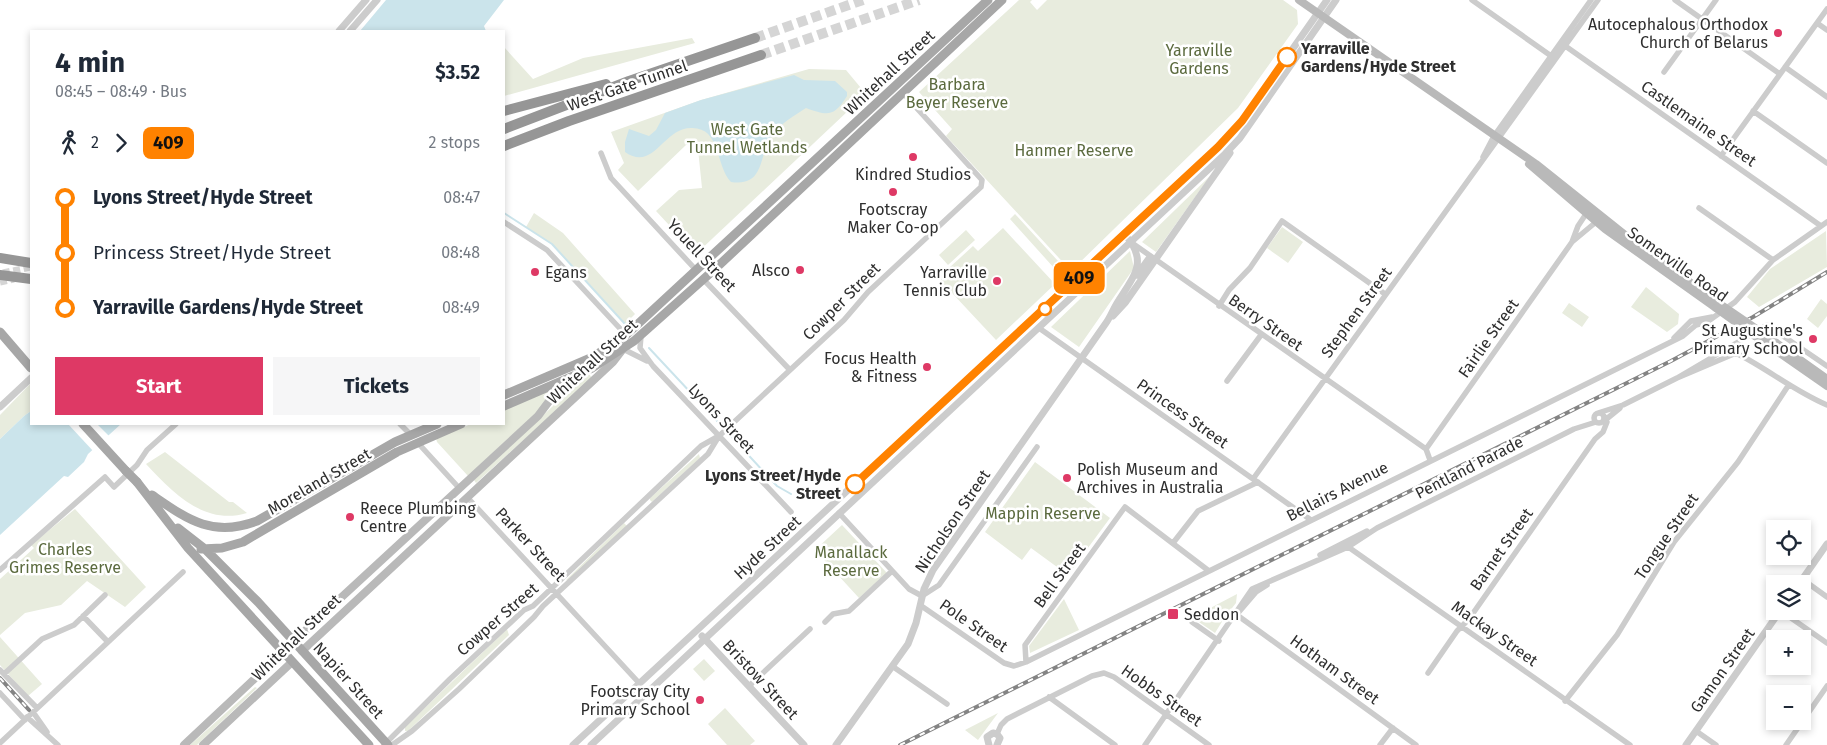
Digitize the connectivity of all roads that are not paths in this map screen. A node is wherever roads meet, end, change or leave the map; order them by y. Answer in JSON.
{"nodes":[{"id":1,"x":366,"y":0,"type":"edge"},
{"id":2,"x":377,"y":0,"type":"edge"},
{"id":3,"x":988,"y":0,"type":"edge"},
{"id":4,"x":1002,"y":0,"type":"edge"},
{"id":5,"x":1299,"y":0,"type":"edge"},
{"id":6,"x":1327,"y":0,"type":"edge"},
{"id":7,"x":1336,"y":0,"type":"edge"},
{"id":8,"x":1472,"y":0,"type":"edge"},
{"id":9,"x":1591,"y":0,"type":"edge"},
{"id":10,"x":1598,"y":0,"type":"edge"},
{"id":11,"x":1675,"y":0,"type":"edge"},
{"id":12,"x":1716,"y":0,"type":"edge"},
{"id":13,"x":1827,"y":9,"type":"edge"},
{"id":14,"x":1321,"y":15,"type":"junction"},
{"id":15,"x":1702,"y":19,"type":"junction"},
{"id":16,"x":1817,"y":23,"type":"junction"},
{"id":17,"x":340,"y":30,"type":"edge"},
{"id":18,"x":351,"y":30,"type":"edge"},
{"id":19,"x":1827,"y":30,"type":"edge"},
{"id":20,"x":754,"y":38,"type":"tunnel mouth"},
{"id":21,"x":1563,"y":44,"type":"junction"},
{"id":22,"x":761,"y":55,"type":"tunnel mouth"},
{"id":23,"x":1554,"y":58,"type":"junction"},
{"id":24,"x":1785,"y":67,"type":"junction"},
{"id":25,"x":1664,"y":72,"type":"dead end"},
{"id":26,"x":1780,"y":74,"type":"junction"},
{"id":27,"x":630,"y":81,"type":"junction"},
{"id":28,"x":896,"y":86,"type":"junction"},
{"id":29,"x":903,"y":93,"type":"junction"},
{"id":30,"x":1827,"y":97,"type":"edge"},
{"id":31,"x":505,"y":111,"type":"edge"},
{"id":32,"x":1753,"y":111,"type":"junction"},
{"id":33,"x":568,"y":121,"type":"junction"},
{"id":34,"x":505,"y":129,"type":"edge"},
{"id":35,"x":1240,"y":138,"type":"junction"},
{"id":36,"x":1496,"y":138,"type":"junction"},
{"id":37,"x":505,"y":146,"type":"edge"},
{"id":38,"x":505,"y":152,"type":"edge"},
{"id":39,"x":601,"y":154,"type":"dead end"},
{"id":40,"x":1521,"y":155,"type":"junction"},
{"id":41,"x":1721,"y":156,"type":"junction"},
{"id":42,"x":1827,"y":163,"type":"edge"},
{"id":43,"x":794,"y":180,"type":"junction"},
{"id":44,"x":800,"y":187,"type":"junction"},
{"id":45,"x":1699,"y":208,"type":"dead end"},
{"id":46,"x":1597,"y":212,"type":"junction"},
{"id":47,"x":1586,"y":214,"type":"junction"},
{"id":48,"x":1596,"y":222,"type":"junction"},
{"id":49,"x":1827,"y":222,"type":"edge"},
{"id":50,"x":505,"y":223,"type":"edge"},
{"id":51,"x":1580,"y":224,"type":"junction"},
{"id":52,"x":1821,"y":226,"type":"junction"},
{"id":53,"x":1588,"y":229,"type":"junction"},
{"id":54,"x":1124,"y":235,"type":"junction"},
{"id":55,"x":1132,"y":242,"type":"junction"},
{"id":56,"x":1572,"y":242,"type":"junction"},
{"id":57,"x":0,"y":258,"type":"edge"},
{"id":58,"x":1153,"y":259,"type":"junction"},
{"id":59,"x":1773,"y":260,"type":"junction"},
{"id":60,"x":30,"y":263,"type":"edge"},
{"id":61,"x":696,"y":270,"type":"junction"},
{"id":62,"x":0,"y":275,"type":"edge"},
{"id":63,"x":30,"y":278,"type":"edge"},
{"id":64,"x":703,"y":279,"type":"junction"},
{"id":65,"x":1125,"y":292,"type":"junction"},
{"id":66,"x":1385,"y":294,"type":"junction"},
{"id":67,"x":1219,"y":306,"type":"junction"},
{"id":68,"x":1717,"y":309,"type":"junction"},
{"id":69,"x":1108,"y":321,"type":"junction"},
{"id":70,"x":1030,"y":323,"type":"junction"},
{"id":71,"x":1039,"y":328,"type":"junction"},
{"id":72,"x":0,"y":332,"type":"edge"},
{"id":73,"x":1758,"y":334,"type":"junction"},
{"id":74,"x":641,"y":335,"type":"junction"},
{"id":75,"x":1261,"y":335,"type":"junction"},
{"id":76,"x":626,"y":336,"type":"junction"},
{"id":77,"x":0,"y":338,"type":"edge"},
{"id":78,"x":1735,"y":344,"type":"junction"},
{"id":79,"x":11,"y":346,"type":"junction"},
{"id":80,"x":623,"y":349,"type":"junction"},
{"id":81,"x":1736,"y":353,"type":"junction"},
{"id":82,"x":1081,"y":358,"type":"junction"},
{"id":83,"x":584,"y":361,"type":"junction"},
{"id":84,"x":29,"y":366,"type":"edge"},
{"id":85,"x":653,"y":366,"type":"junction"},
{"id":86,"x":1827,"y":366,"type":"edge"},
{"id":87,"x":790,"y":370,"type":"junction"},
{"id":88,"x":1677,"y":378,"type":"junction"},
{"id":89,"x":30,"y":379,"type":"edge"},
{"id":90,"x":1324,"y":379,"type":"junction"},
{"id":91,"x":1827,"y":379,"type":"edge"},
{"id":92,"x":566,"y":380,"type":"junction"},
{"id":93,"x":1227,"y":381,"type":"dead end"},
{"id":94,"x":1788,"y":386,"type":"junction"},
{"id":95,"x":1827,"y":386,"type":"edge"},
{"id":96,"x":505,"y":395,"type":"edge"},
{"id":97,"x":1623,"y":405,"type":"junction"},
{"id":98,"x":0,"y":406,"type":"edge"},
{"id":99,"x":505,"y":406,"type":"edge"},
{"id":100,"x":1827,"y":406,"type":"edge"},
{"id":101,"x":1597,"y":413,"type":"junction"},
{"id":102,"x":1601,"y":420,"type":"junction"},
{"id":103,"x":84,"y":425,"type":"edge"},
{"id":104,"x":175,"y":425,"type":"edge"},
{"id":105,"x":401,"y":425,"type":"edge"},
{"id":106,"x":435,"y":425,"type":"edge"},
{"id":107,"x":459,"y":425,"type":"edge"},
{"id":108,"x":1574,"y":429,"type":"junction"},
{"id":109,"x":411,"y":435,"type":"junction"},
{"id":110,"x":720,"y":436,"type":"junction"},
{"id":111,"x":1595,"y":439,"type":"junction"},
{"id":112,"x":418,"y":443,"type":"junction"},
{"id":113,"x":1037,"y":447,"type":"dead end"},
{"id":114,"x":1426,"y":449,"type":"junction"},
{"id":115,"x":397,"y":452,"type":"junction"},
{"id":116,"x":1430,"y":460,"type":"junction"},
{"id":117,"x":349,"y":468,"type":"junction"},
{"id":118,"x":1255,"y":480,"type":"junction"},
{"id":119,"x":139,"y":485,"type":"junction"},
{"id":120,"x":460,"y":489,"type":"junction"},
{"id":121,"x":467,"y":497,"type":"junction"},
{"id":122,"x":791,"y":512,"type":"dead end"},
{"id":123,"x":839,"y":513,"type":"junction"},
{"id":124,"x":1311,"y":520,"type":"junction"},
{"id":125,"x":171,"y":524,"type":"junction"},
{"id":126,"x":806,"y":529,"type":"junction"},
{"id":127,"x":814,"y":537,"type":"junction"},
{"id":128,"x":1173,"y":543,"type":"junction"},
{"id":129,"x":1827,"y":544,"type":"edge"},
{"id":130,"x":1346,"y":545,"type":"junction"},
{"id":131,"x":188,"y":548,"type":"junction"},
{"id":132,"x":205,"y":549,"type":"junction"},
{"id":133,"x":0,"y":570,"type":"edge"},
{"id":134,"x":892,"y":571,"type":"junction"},
{"id":135,"x":1209,"y":571,"type":"junction"},
{"id":136,"x":183,"y":572,"type":"dead end"},
{"id":137,"x":1804,"y":575,"type":"edge"},
{"id":138,"x":1811,"y":588,"type":"edge"},
{"id":139,"x":551,"y":589,"type":"junction"},
{"id":140,"x":556,"y":594,"type":"junction"},
{"id":141,"x":105,"y":595,"type":"dead end"},
{"id":142,"x":922,"y":596,"type":"junction"},
{"id":143,"x":1827,"y":597,"type":"edge"},
{"id":144,"x":920,"y":605,"type":"junction"},
{"id":145,"x":1237,"y":615,"type":"junction"},
{"id":146,"x":83,"y":616,"type":"junction"},
{"id":147,"x":1774,"y":620,"type":"edge"},
{"id":148,"x":1793,"y":620,"type":"edge"},
{"id":149,"x":825,"y":622,"type":"dead end"},
{"id":150,"x":1192,"y":622,"type":"dead end"},
{"id":151,"x":1462,"y":626,"type":"junction"},
{"id":152,"x":810,"y":629,"type":"dead end"},
{"id":153,"x":698,"y":631,"type":"junction"},
{"id":154,"x":704,"y":638,"type":"junction"},
{"id":155,"x":1219,"y":640,"type":"junction"},
{"id":156,"x":294,"y":641,"type":"junction"},
{"id":157,"x":108,"y":642,"type":"junction"},
{"id":158,"x":1827,"y":643,"type":"edge"},
{"id":159,"x":302,"y":651,"type":"junction"},
{"id":160,"x":283,"y":652,"type":"junction"},
{"id":161,"x":292,"y":662,"type":"junction"},
{"id":162,"x":1026,"y":662,"type":"junction"},
{"id":163,"x":892,"y":666,"type":"junction"},
{"id":164,"x":1014,"y":666,"type":"joint"},
{"id":165,"x":2,"y":672,"type":"edge"},
{"id":166,"x":1428,"y":673,"type":"dead end"},
{"id":167,"x":255,"y":678,"type":"junction"},
{"id":168,"x":640,"y":684,"type":"junction"},
{"id":169,"x":749,"y":686,"type":"junction"},
{"id":170,"x":1827,"y":686,"type":"edge"},
{"id":171,"x":264,"y":688,"type":"junction"},
{"id":172,"x":647,"y":692,"type":"junction"},
{"id":173,"x":0,"y":693,"type":"edge"},
{"id":174,"x":1050,"y":697,"type":"junction"},
{"id":175,"x":1565,"y":701,"type":"junction"},
{"id":176,"x":947,"y":704,"type":"dead end"},
{"id":177,"x":35,"y":710,"type":"junction"},
{"id":178,"x":1167,"y":714,"type":"junction"},
{"id":179,"x":26,"y":719,"type":"junction"},
{"id":180,"x":1393,"y":728,"type":"junction"},
{"id":181,"x":1696,"y":731,"type":"junction"},
{"id":182,"x":997,"y":734,"type":"junction"},
{"id":183,"x":53,"y":740,"type":"junction"},
{"id":184,"x":0,"y":743,"type":"edge"},
{"id":185,"x":987,"y":744,"type":"edge"},
{"id":186,"x":999,"y":744,"type":"edge"},
{"id":187,"x":58,"y":745,"type":"edge"},
{"id":188,"x":184,"y":745,"type":"edge"},
{"id":189,"x":203,"y":745,"type":"edge"},
{"id":190,"x":369,"y":745,"type":"edge"},
{"id":191,"x":387,"y":745,"type":"edge"},
{"id":192,"x":573,"y":745,"type":"edge"},
{"id":193,"x":591,"y":745,"type":"edge"},
{"id":194,"x":804,"y":745,"type":"edge"},
{"id":195,"x":836,"y":745,"type":"edge"},
{"id":196,"x":1115,"y":745,"type":"edge"},
{"id":197,"x":1145,"y":745,"type":"edge"},
{"id":198,"x":1209,"y":745,"type":"edge"},
{"id":199,"x":1380,"y":745,"type":"edge"},
{"id":200,"x":1416,"y":745,"type":"edge"},
{"id":201,"x":1630,"y":745,"type":"edge"},
{"id":202,"x":1686,"y":745,"type":"edge"},
{"id":203,"x":1716,"y":745,"type":"edge"},
{"id":204,"x":1786,"y":745,"type":"edge"}],
"edges":[{"from":1,"to":17,"type":"street"},
{"from":2,"to":18,"type":"street"},
{"from":3,"to":28,"type":"main road","name":"Whitehall Street"},
{"from":4,"to":29,"type":"main road","name":"Whitehall Street"},
{"from":5,"to":14,"type":"main road","name":"Somerville Road"},
{"from":6,"to":14,"type":"street","name":"Hyde Street"},
{"from":7,"to":14,"type":"street","name":"Hyde Street"},
{"from":8,"to":23,"type":"street"},
{"from":9,"to":21,"type":"street","name":"Stephen Street"},
{"from":10,"to":21,"type":"street","name":"Stephen Street"},
{"from":11,"to":15,"type":"street"},
{"from":12,"to":15,"type":"street"},
{"from":13,"to":16,"type":"street"},
{"from":14,"to":35,"type":"street","name":"Hyde Street"},
{"from":14,"to":36,"type":"main road","name":"Somerville Road"},
{"from":14,"to":54,"type":"street","name":"Hyde Street"},
{"from":15,"to":25,"type":"street"},
{"from":15,"to":26,"type":"street"},
{"from":16,"to":19,"type":"street"},
{"from":16,"to":24,"type":"street"},
{"from":20,"to":27,"type":"highway","name":"West Gate Tunnel"},
{"from":21,"to":23,"type":"street","name":"Stephen Street"},
{"from":21,"to":41,"type":"street","name":"Castlemaine Street"},
{"from":22,"to":33,"type":"highway","name":"West Gate Tunnel"},
{"from":23,"to":36,"type":"street","name":"Stephen Street"},
{"from":24,"to":26,"type":"street"},
{"from":24,"to":30,"type":"street"},
{"from":26,"to":32,"type":"street"},
{"from":27,"to":31,"type":"highway"},
{"from":27,"to":34,"type":"highway","name":"West Gate Tunnel"},
{"from":28,"to":29,"type":"main road"},
{"from":28,"to":43,"type":"main road","name":"Whitehall Street"},
{"from":29,"to":44,"type":"main road","name":"Whitehall Street"},
{"from":29,"to":87,"type":"street","name":"Cowper Street"},
{"from":32,"to":41,"type":"street"},
{"from":32,"to":42,"type":"street"},
{"from":33,"to":37,"type":"highway","name":"West Gate Tunnel"},
{"from":33,"to":38,"type":"highway"},
{"from":35,"to":55,"type":"street","name":"Hyde Street"},
{"from":35,"to":58,"type":"street","name":"Nicholson Street"},
{"from":36,"to":40,"type":"main road","name":"Somerville Road"},
{"from":36,"to":66,"type":"street","name":"Stephen Street"},
{"from":39,"to":61,"type":"street","name":"Youell Street"},
{"from":40,"to":46,"type":"main road","name":"Somerville Road"},
{"from":40,"to":47,"type":"main road","name":"Somerville Road"},
{"from":41,"to":52,"type":"street","name":"Castlemaine Street"},
{"from":43,"to":44,"type":"main road"},
{"from":43,"to":61,"type":"main road","name":"Whitehall Street"},
{"from":44,"to":64,"type":"main road","name":"Whitehall Street"},
{"from":45,"to":59,"type":"street"},
{"from":46,"to":47,"type":"main road"},
{"from":46,"to":48,"type":"main road"},
{"from":46,"to":68,"type":"main road","name":"Somerville Road"},
{"from":47,"to":48,"type":"main road","name":"Somerville Road"},
{"from":47,"to":51,"type":"street","name":"Fairlie Street"},
{"from":48,"to":53,"type":"street","name":"Fairlie Street"},
{"from":48,"to":68,"type":"main road","name":"Somerville Road"},
{"from":49,"to":52,"type":"street","name":"Bellairs Avenue"},
{"from":50,"to":76,"type":"street"},
{"from":51,"to":53,"type":"street"},
{"from":51,"to":56,"type":"street","name":"Fairlie Street"},
{"from":52,"to":59,"type":"street","name":"Bellairs Avenue"},
{"from":53,"to":56,"type":"street","name":"Fairlie Street"},
{"from":54,"to":55,"type":"street"},
{"from":54,"to":70,"type":"street","name":"Hyde Street"},
{"from":55,"to":58,"type":"street","name":"Berry Street"},
{"from":55,"to":65,"type":"street","name":"Nicholson Street"},
{"from":55,"to":71,"type":"street","name":"Hyde Street"},
{"from":56,"to":114,"type":"street","name":"Fairlie Street"},
{"from":57,"to":60,"type":"highway"},
{"from":58,"to":65,"type":"street"},
{"from":58,"to":67,"type":"street","name":"Berry Street"},
{"from":58,"to":69,"type":"street","name":"Nicholson Street"},
{"from":59,"to":68,"type":"street","name":"Bellairs Avenue"},
{"from":61,"to":64,"type":"main road","name":"Youell Street"},
{"from":61,"to":76,"type":"main road","name":"Whitehall Street"},
{"from":62,"to":63,"type":"highway","bridge":true},
{"from":64,"to":74,"type":"main road","name":"Whitehall Street"},
{"from":64,"to":87,"type":"street","name":"Youell Street"},
{"from":65,"to":69,"type":"street","name":"Nicholson Street"},
{"from":66,"to":67,"type":"street"},
{"from":66,"to":90,"type":"street","name":"Stephen Street"},
{"from":67,"to":75,"type":"street","name":"Berry Street"},
{"from":68,"to":73,"type":"main road","name":"Somerville Road","bridge":true},
{"from":68,"to":116,"type":"street","name":"Bellairs Avenue"},
{"from":69,"to":82,"type":"street","name":"Nicholson Street"},
{"from":70,"to":71,"type":"street"},
{"from":70,"to":126,"type":"street","name":"Hyde Street"},
{"from":71,"to":82,"type":"street","name":"Princess Street"},
{"from":71,"to":123,"type":"street","name":"Hyde Street"},
{"from":72,"to":79,"type":"main road"},
{"from":73,"to":91,"type":"main road","name":"Somerville Road"},
{"from":73,"to":95,"type":"main road","name":"Somerville Road"},
{"from":74,"to":80,"type":"main road","name":"Whitehall Street"},
{"from":74,"to":85,"type":"street","name":"Lyons Street"},
{"from":75,"to":90,"type":"street","name":"Berry Street"},
{"from":75,"to":93,"type":"street"},
{"from":76,"to":83,"type":"main road","name":"Whitehall Street"},
{"from":77,"to":79,"type":"main road"},
{"from":78,"to":81,"type":"street"},
{"from":78,"to":86,"type":"street","name":"Pentland Parade"},
{"from":78,"to":88,"type":"street","name":"Pentland Parade"},
{"from":79,"to":84,"type":"main road"},
{"from":80,"to":85,"type":"street","name":"Lyons Street"},
{"from":80,"to":92,"type":"main road"},
{"from":80,"to":121,"type":"main road","name":"Whitehall Street"},
{"from":81,"to":88,"type":"street","name":"Pentland Parade"},
{"from":81,"to":94,"type":"street"},
{"from":82,"to":118,"type":"street","name":"Princess Street"},
{"from":82,"to":142,"type":"street","name":"Nicholson Street"},
{"from":83,"to":92,"type":"main road"},
{"from":83,"to":96,"type":"main road"},
{"from":85,"to":110,"type":"street","name":"Lyons Street"},
{"from":87,"to":110,"type":"street","name":"Cowper Street"},
{"from":88,"to":97,"type":"street","name":"Pentland Parade"},
{"from":89,"to":98,"type":"street"},
{"from":90,"to":114,"type":"street","name":"Berry Street"},
{"from":90,"to":118,"type":"street","name":"Stephen Street"},
{"from":92,"to":99,"type":"main road"},
{"from":92,"to":120,"type":"main road","name":"Whitehall Street"},
{"from":94,"to":100,"type":"street"},
{"from":94,"to":175,"type":"street","name":"Tongue Street"},
{"from":97,"to":101,"type":"street","name":"Pentland Parade"},
{"from":97,"to":102,"type":"street","name":"Pentland Parade"},
{"from":101,"to":102,"type":"street"},
{"from":101,"to":102,"type":"street"},
{"from":101,"to":108,"type":"street","name":"Pentland Parade"},
{"from":102,"to":108,"type":"street","name":"Pentland Parade"},
{"from":102,"to":111,"type":"street","name":"Barnet Street"},
{"from":102,"to":111,"type":"street","name":"Barnet Street"},
{"from":103,"to":119,"type":"main road","bridge":true},
{"from":104,"to":133,"type":"street"},
{"from":105,"to":109,"type":"street","name":"Parker Street"},
{"from":106,"to":109,"type":"main road","name":"Moreland Street"},
{"from":107,"to":112,"type":"main road","name":"Moreland Street"},
{"from":108,"to":130,"type":"street","name":"Pentland Parade"},
{"from":109,"to":112,"type":"main road","name":"Parker Street"},
{"from":109,"to":117,"type":"main road","name":"Moreland Street"},
{"from":110,"to":122,"type":"street","name":"Lyons Street"},
{"from":110,"to":139,"type":"street","name":"Cowper Street"},
{"from":110,"to":140,"type":"street","name":"Cowper Street"},
{"from":111,"to":151,"type":"street","name":"Barnet Street"},
{"from":112,"to":115,"type":"main road","name":"Moreland Street"},
{"from":112,"to":120,"type":"street","name":"Parker Street"},
{"from":113,"to":142,"type":"street"},
{"from":114,"to":116,"type":"street"},
{"from":115,"to":117,"type":"main road"},
{"from":115,"to":132,"type":"main road","name":"Moreland Street"},
{"from":116,"to":124,"type":"street","name":"Bellairs Avenue"},
{"from":117,"to":119,"type":"main road","name":"Moreland Street"},
{"from":118,"to":124,"type":"street","name":"Princess Street"},
{"from":118,"to":128,"type":"street","name":"Stephen Street"},
{"from":119,"to":125,"type":"main road"},
{"from":120,"to":121,"type":"main road","name":"Parker Street"},
{"from":120,"to":156,"type":"main road","name":"Whitehall Street"},
{"from":121,"to":139,"type":"street","name":"Parker Street"},
{"from":121,"to":159,"type":"main road","name":"Whitehall Street"},
{"from":123,"to":127,"type":"street","name":"Hyde Street"},
{"from":123,"to":134,"type":"street"},
{"from":124,"to":135,"type":"street","name":"Bellairs Avenue"},
{"from":125,"to":131,"type":"main road","name":"Napier Street"},
{"from":125,"to":132,"type":"main road","name":"Napier Street"},
{"from":126,"to":127,"type":"street"},
{"from":126,"to":153,"type":"street","name":"Hyde Street"},
{"from":127,"to":154,"type":"street","name":"Hyde Street"},
{"from":128,"to":135,"type":"street"},
{"from":128,"to":162,"type":"street","name":"Bell Street"},
{"from":129,"to":137,"type":"street"},
{"from":130,"to":145,"type":"street","name":"Pentland Parade"},
{"from":130,"to":151,"type":"street","name":"Mackay Street"},
{"from":131,"to":132,"type":"main road","name":"Moreland Street"},
{"from":131,"to":160,"type":"main road","name":"Napier Street"},
{"from":132,"to":156,"type":"main road","name":"Napier Street"},
{"from":134,"to":142,"type":"street"},
{"from":134,"to":149,"type":"street"},
{"from":135,"to":162,"type":"street","name":"Bellairs Avenue"},
{"from":136,"to":157,"type":"street"},
{"from":138,"to":143,"type":"street"},
{"from":139,"to":140,"type":"street","name":"Parker Street"},
{"from":139,"to":191,"type":"street","name":"Cowper Street"},
{"from":140,"to":168,"type":"street","name":"Parker Street"},
{"from":140,"to":191,"type":"street","name":"Cowper Street"},
{"from":141,"to":146,"type":"street"},
{"from":142,"to":144,"type":"street","name":"Nicholson Street"},
{"from":144,"to":163,"type":"street","name":"Nicholson Street"},
{"from":144,"to":164,"type":"street","name":"Pole Street"},
{"from":145,"to":155,"type":"street","name":"Pentland Parade"},
{"from":145,"to":180,"type":"street","name":"Hotham Street"},
{"from":146,"to":157,"type":"street"},
{"from":146,"to":165,"type":"street"},
{"from":147,"to":181,"type":"street","name":"Gamon Street"},
{"from":148,"to":158,"type":"street"},
{"from":150,"to":155,"type":"street"},
{"from":151,"to":166,"type":"street","name":"Barnet Street"},
{"from":151,"to":175,"type":"street","name":"Mackay Street"},
{"from":152,"to":169,"type":"street"},
{"from":153,"to":154,"type":"street","name":"Bristow Street"},
{"from":153,"to":168,"type":"street","name":"Hyde Street"},
{"from":154,"to":169,"type":"street","name":"Bristow Street"},
{"from":154,"to":172,"type":"street","name":"Hyde Street"},
{"from":155,"to":178,"type":"street","name":"Pentland Parade"},
{"from":156,"to":159,"type":"main road","name":"Napier Street"},
{"from":156,"to":160,"type":"main road","name":"Whitehall Street"},
{"from":157,"to":177,"type":"street"},
{"from":159,"to":161,"type":"main road","name":"Whitehall Street"},
{"from":159,"to":191,"type":"main road","name":"Napier Street"},
{"from":160,"to":161,"type":"main road","name":"Napier Street"},
{"from":160,"to":167,"type":"main road","name":"Whitehall Street"},
{"from":161,"to":171,"type":"main road","name":"Whitehall Street"},
{"from":161,"to":190,"type":"main road","name":"Napier Street"},
{"from":162,"to":164,"type":"street","name":"Bellairs Avenue"},
{"from":163,"to":176,"type":"street"},
{"from":163,"to":195,"type":"street","name":"Nicholson Street"},
{"from":165,"to":177,"type":"street"},
{"from":167,"to":171,"type":"main road"},
{"from":167,"to":188,"type":"main road","name":"Whitehall Street"},
{"from":168,"to":172,"type":"street"},
{"from":168,"to":192,"type":"street","name":"Hyde Street"},
{"from":169,"to":194,"type":"street","name":"Bristow Street"},
{"from":170,"to":204,"type":"street"},
{"from":171,"to":189,"type":"main road","name":"Whitehall Street"},
{"from":172,"to":193,"type":"street","name":"Hyde Street"},
{"from":173,"to":179,"type":"street"},
{"from":174,"to":178,"type":"street","name":"Hobbs Street"},
{"from":174,"to":182,"type":"street","name":"Hobbs Street"},
{"from":174,"to":196,"type":"street"},
{"from":175,"to":201,"type":"street","name":"Mackay Street"},
{"from":177,"to":179,"type":"street"},
{"from":177,"to":183,"type":"street"},
{"from":178,"to":197,"type":"street","name":"Pentland Parade"},
{"from":178,"to":198,"type":"street","name":"Hobbs Street"},
{"from":179,"to":183,"type":"street"},
{"from":179,"to":184,"type":"street"},
{"from":180,"to":199,"type":"street"},
{"from":180,"to":200,"type":"street","name":"Hotham Street"},
{"from":181,"to":202,"type":"street","name":"Gamon Street"},
{"from":181,"to":203,"type":"street"},
{"from":182,"to":185,"type":"street"},
{"from":182,"to":186,"type":"street"},
{"from":183,"to":187,"type":"street"}]}
